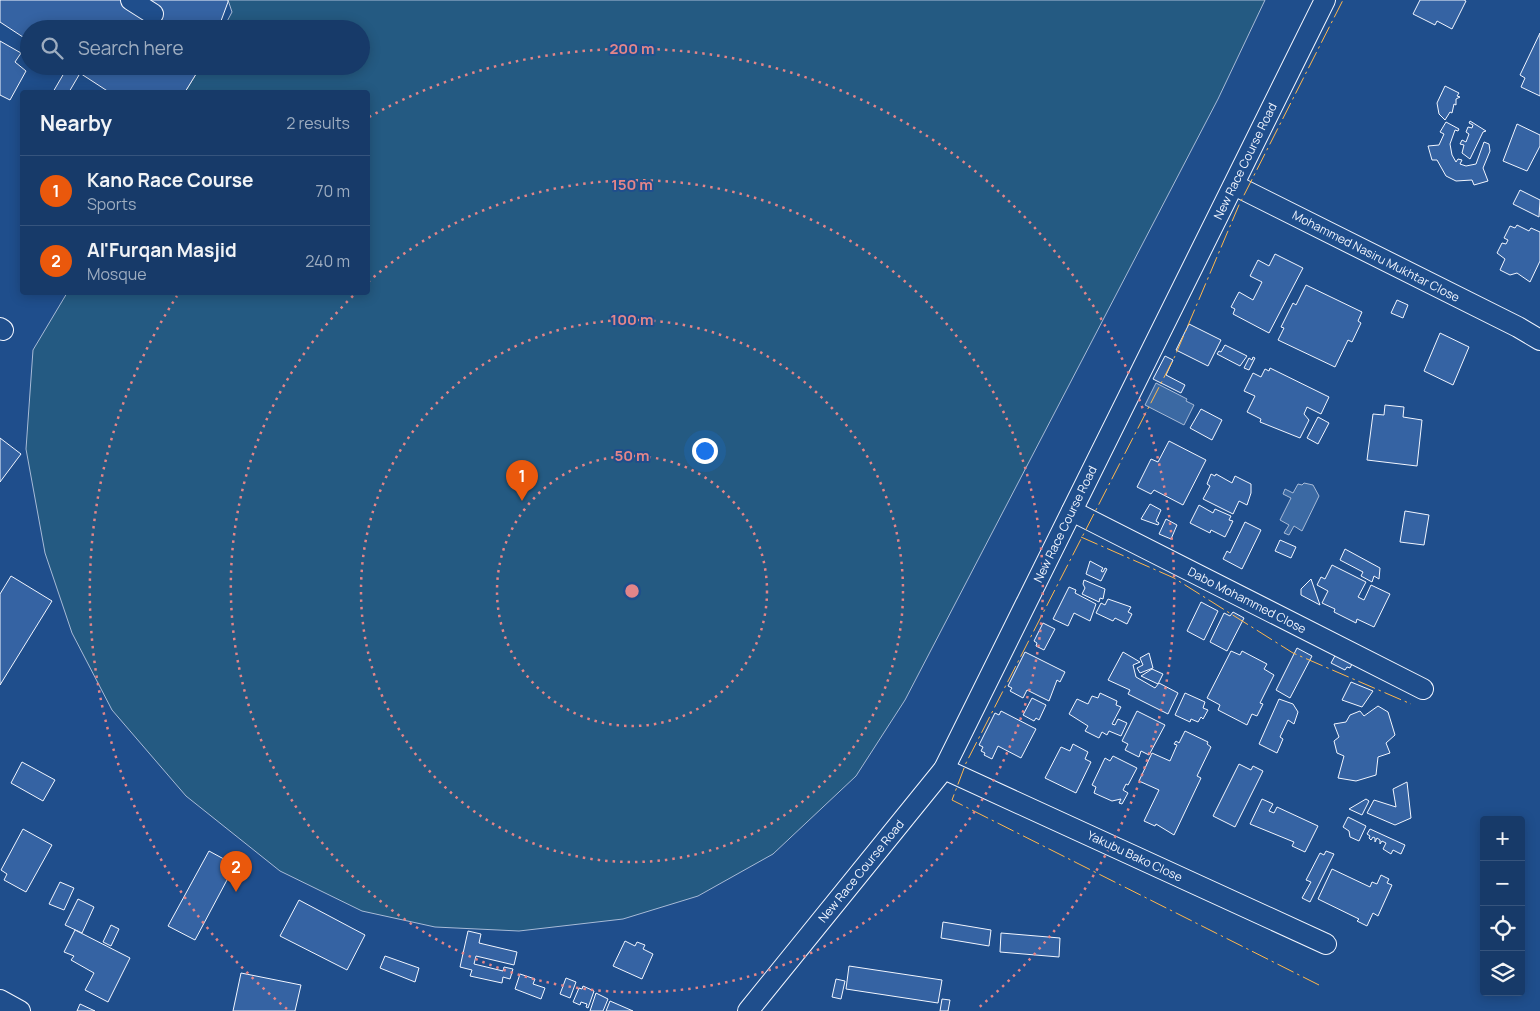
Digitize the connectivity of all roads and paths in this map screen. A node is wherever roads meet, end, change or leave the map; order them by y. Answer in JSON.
{"nodes":[{"id":1,"x":131,"y":0,"type":"edge"},
{"id":2,"x":1325,"y":0,"type":"edge"},
{"id":3,"x":153,"y":14,"type":"dead end"},
{"id":4,"x":1234,"y":185,"type":"junction"},
{"id":5,"x":1540,"y":340,"type":"edge"},
{"id":6,"x":1072,"y":511,"type":"junction"},
{"id":7,"x":1423,"y":689,"type":"dead end"},
{"id":8,"x":944,"y":769,"type":"junction"},
{"id":9,"x":1326,"y":944,"type":"dead end"},
{"id":10,"x":0,"y":1000,"type":"edge"},
{"id":11,"x":20,"y":1011,"type":"edge"},
{"id":12,"x":748,"y":1011,"type":"edge"}],
"edges":[{"from":1,"to":3,"type":"street"},
{"from":2,"to":4,"type":"street","name":"New Race Course Road"},
{"from":4,"to":5,"type":"street","name":"Mohammed Nasiru Mukhtar Close"},
{"from":4,"to":6,"type":"street","name":"New Race Course Road"},
{"from":6,"to":7,"type":"street","name":"Dabo Mohammed Close"},
{"from":6,"to":8,"type":"street","name":"New Race Course Road"},
{"from":8,"to":9,"type":"street","name":"Yakubu Bako Close"},
{"from":8,"to":12,"type":"street","name":"New Race Course Road"},
{"from":10,"to":11,"type":"street"}]}
